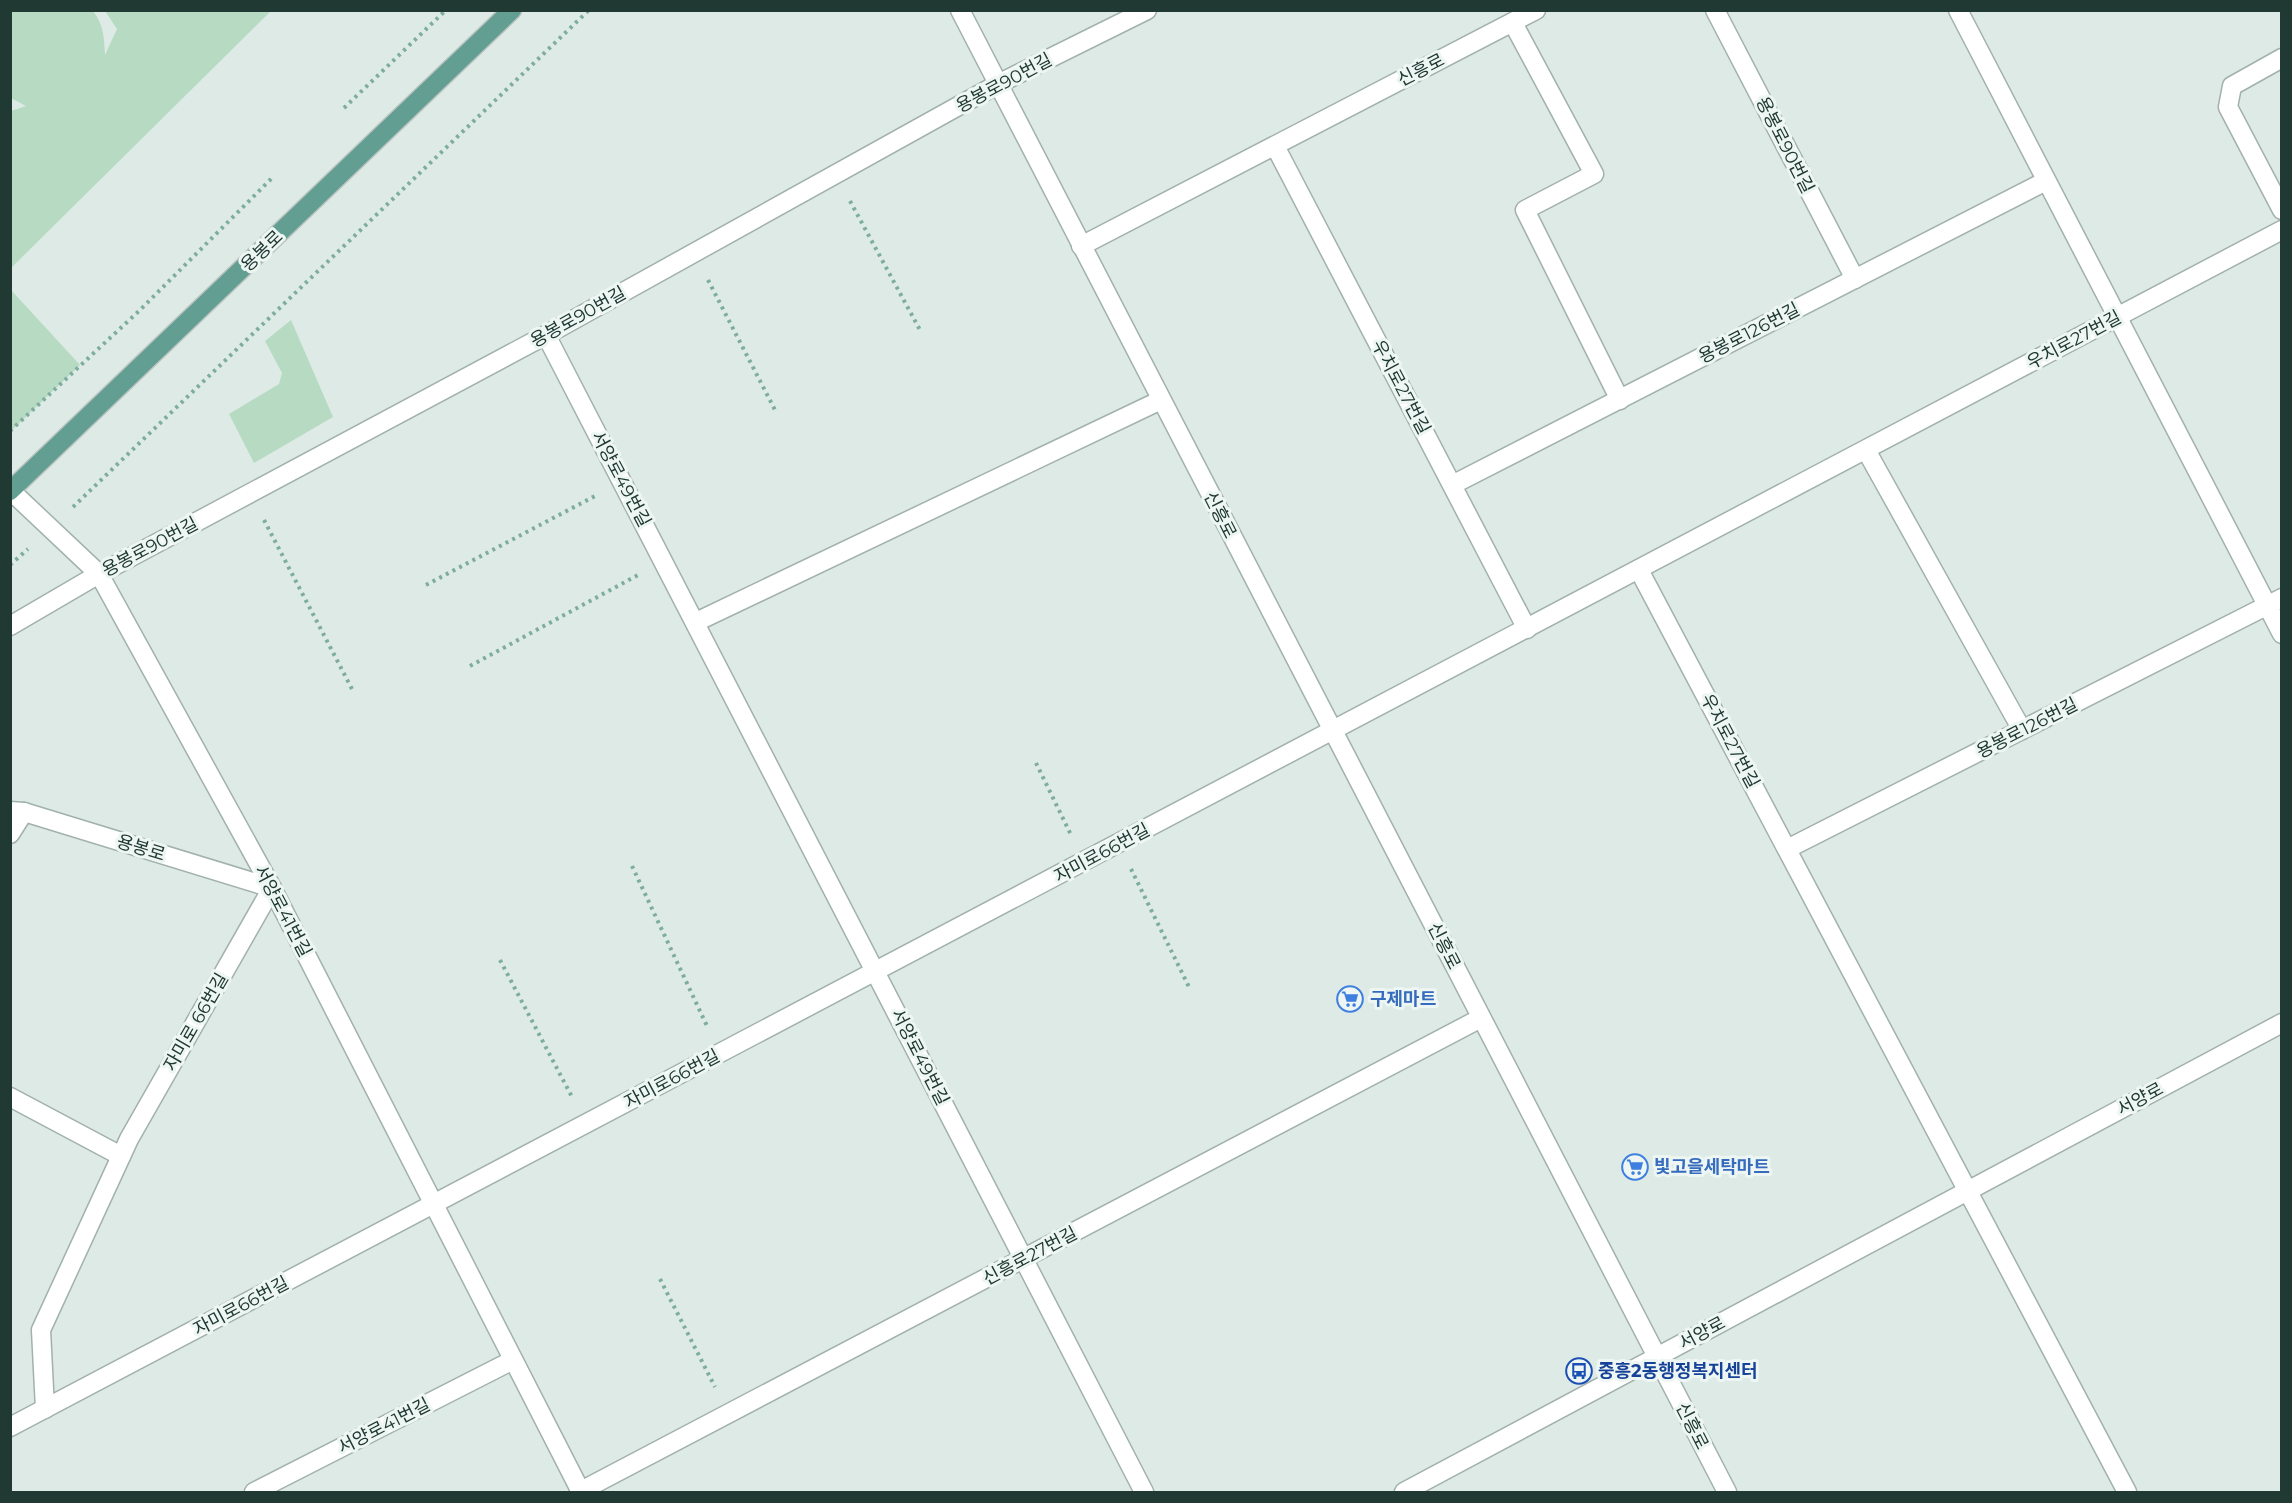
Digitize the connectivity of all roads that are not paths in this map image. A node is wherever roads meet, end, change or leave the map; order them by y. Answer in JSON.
{"nodes":[{"id":1,"x":512,"y":10,"type":"edge"},
{"id":2,"x":960,"y":10,"type":"edge"},
{"id":3,"x":1147,"y":10,"type":"edge"},
{"id":4,"x":1536,"y":10,"type":"edge"},
{"id":5,"x":1715,"y":10,"type":"edge"},
{"id":6,"x":1958,"y":10,"type":"edge"},
{"id":7,"x":1513,"y":23,"type":"junction"},
{"id":8,"x":2282,"y":58,"type":"edge"},
{"id":9,"x":998,"y":84,"type":"junction"},
{"id":10,"x":1275,"y":146,"type":"junction"},
{"id":11,"x":2046,"y":181,"type":"junction"},
{"id":12,"x":2282,"y":210,"type":"edge"},
{"id":13,"x":2282,"y":230,"type":"edge"},
{"id":14,"x":1081,"y":246,"type":"junction"},
{"id":15,"x":1855,"y":279,"type":"junction"},
{"id":16,"x":2117,"y":317,"type":"junction"},
{"id":17,"x":546,"y":335,"type":"junction"},
{"id":18,"x":1161,"y":400,"type":"junction"},
{"id":19,"x":1620,"y":400,"type":"junction"},
{"id":20,"x":1866,"y":450,"type":"junction"},
{"id":21,"x":1452,"y":485,"type":"junction"},
{"id":22,"x":11,"y":491,"type":"edge"},
{"id":23,"x":1639,"y":570,"type":"junction"},
{"id":24,"x":99,"y":574,"type":"junction"},
{"id":25,"x":2274,"y":602,"type":"edge"},
{"id":26,"x":696,"y":622,"type":"junction"},
{"id":27,"x":10,"y":626,"type":"edge"},
{"id":28,"x":1527,"y":628,"type":"junction"},
{"id":29,"x":2282,"y":634,"type":"edge"},
{"id":30,"x":2022,"y":730,"type":"junction"},
{"id":31,"x":1333,"y":732,"type":"junction"},
{"id":32,"x":17,"y":812,"type":"edge"},
{"id":33,"x":10,"y":834,"type":"edge"},
{"id":34,"x":1787,"y":849,"type":"junction"},
{"id":35,"x":272,"y":888,"type":"junction"},
{"id":36,"x":876,"y":972,"type":"junction"},
{"id":37,"x":1481,"y":1018,"type":"junction"},
{"id":38,"x":2282,"y":1023,"type":"edge"},
{"id":39,"x":10,"y":1097,"type":"edge"},
{"id":40,"x":121,"y":1156,"type":"junction"},
{"id":41,"x":1967,"y":1191,"type":"junction"},
{"id":42,"x":434,"y":1204,"type":"junction"},
{"id":43,"x":1024,"y":1259,"type":"junction"},
{"id":44,"x":1657,"y":1358,"type":"junction"},
{"id":45,"x":513,"y":1359,"type":"junction"},
{"id":46,"x":45,"y":1409,"type":"junction"},
{"id":47,"x":10,"y":1427,"type":"edge"},
{"id":48,"x":254,"y":1492,"type":"edge"},
{"id":49,"x":580,"y":1492,"type":"edge"},
{"id":50,"x":1144,"y":1492,"type":"edge"},
{"id":51,"x":1404,"y":1492,"type":"edge"},
{"id":52,"x":1727,"y":1492,"type":"edge"},
{"id":53,"x":2127,"y":1492,"type":"edge"}],
"edges":[{"from":1,"to":22,"type":"main road","name":"용봉로"},
{"from":2,"to":9,"type":"street","name":"신흥로"},
{"from":3,"to":9,"type":"street","name":"용봉로90번길"},
{"from":4,"to":7,"type":"street","name":"신흥로"},
{"from":5,"to":15,"type":"street","name":"용봉로90번길"},
{"from":6,"to":11,"type":"street"},
{"from":7,"to":10,"type":"street","name":"신흥로"},
{"from":7,"to":19,"type":"street"},
{"from":8,"to":12,"type":"street"},
{"from":9,"to":14,"type":"street","name":"신흥로"},
{"from":9,"to":17,"type":"street","name":"용봉로90번길"},
{"from":10,"to":14,"type":"street","name":"신흥로"},
{"from":10,"to":21,"type":"street","name":"우치로27번길"},
{"from":11,"to":15,"type":"street","name":"용봉로126번길"},
{"from":11,"to":16,"type":"street"},
{"from":13,"to":16,"type":"street","name":"우치로27번길"},
{"from":14,"to":18,"type":"street","name":"신흥로"},
{"from":15,"to":19,"type":"street","name":"용봉로126번길"},
{"from":16,"to":20,"type":"street","name":"우치로27번길"},
{"from":16,"to":25,"type":"street"},
{"from":17,"to":24,"type":"street","name":"용봉로90번길"},
{"from":17,"to":26,"type":"street","name":"서양로49번길"},
{"from":18,"to":26,"type":"street"},
{"from":18,"to":31,"type":"street","name":"신흥로"},
{"from":19,"to":21,"type":"street","name":"용봉로126번길"},
{"from":20,"to":23,"type":"street","name":"우치로27번길"},
{"from":20,"to":30,"type":"street"},
{"from":21,"to":28,"type":"street","name":"우치로27번길"},
{"from":22,"to":24,"type":"street","name":"서양로41번길"},
{"from":23,"to":28,"type":"street","name":"우치로27번길"},
{"from":23,"to":34,"type":"street","name":"우치로27번길"},
{"from":24,"to":27,"type":"street","name":"용봉로90번길"},
{"from":24,"to":35,"type":"street","name":"서양로41번길"},
{"from":25,"to":29,"type":"street"},
{"from":25,"to":30,"type":"street","name":"용봉로126번길"},
{"from":26,"to":36,"type":"street","name":"서양로49번길"},
{"from":28,"to":31,"type":"street","name":"우치로27번길"},
{"from":30,"to":34,"type":"street","name":"용봉로126번길"},
{"from":31,"to":36,"type":"street","name":"자미로66번길"},
{"from":31,"to":37,"type":"street","name":"신흥로"},
{"from":32,"to":33,"type":"street"},
{"from":32,"to":35,"type":"street","name":"용봉로"},
{"from":34,"to":41,"type":"street"},
{"from":35,"to":40,"type":"street","name":"자미로 66번길"},
{"from":35,"to":42,"type":"street","name":"서양로41번길"},
{"from":36,"to":42,"type":"street","name":"자미로66번길"},
{"from":36,"to":43,"type":"street","name":"서양로49번길"},
{"from":37,"to":43,"type":"street","name":"신흥로27번길"},
{"from":37,"to":44,"type":"street","name":"신흥로"},
{"from":38,"to":41,"type":"street","name":"서양로"},
{"from":39,"to":40,"type":"street"},
{"from":40,"to":46,"type":"street","name":"자미로 66번길"},
{"from":41,"to":44,"type":"street","name":"서양로"},
{"from":41,"to":53,"type":"street"},
{"from":42,"to":45,"type":"street","name":"서양로41번길"},
{"from":42,"to":46,"type":"street","name":"자미로66번길"},
{"from":43,"to":49,"type":"street","name":"신흥로27번길"},
{"from":43,"to":50,"type":"street","name":"서양로49번길"},
{"from":44,"to":51,"type":"street","name":"서양로"},
{"from":44,"to":52,"type":"street","name":"신흥로"},
{"from":45,"to":48,"type":"street","name":"서양로41번길"},
{"from":45,"to":49,"type":"street","name":"서양로41번길"},
{"from":46,"to":47,"type":"street","name":"자미로66번길"}]}
